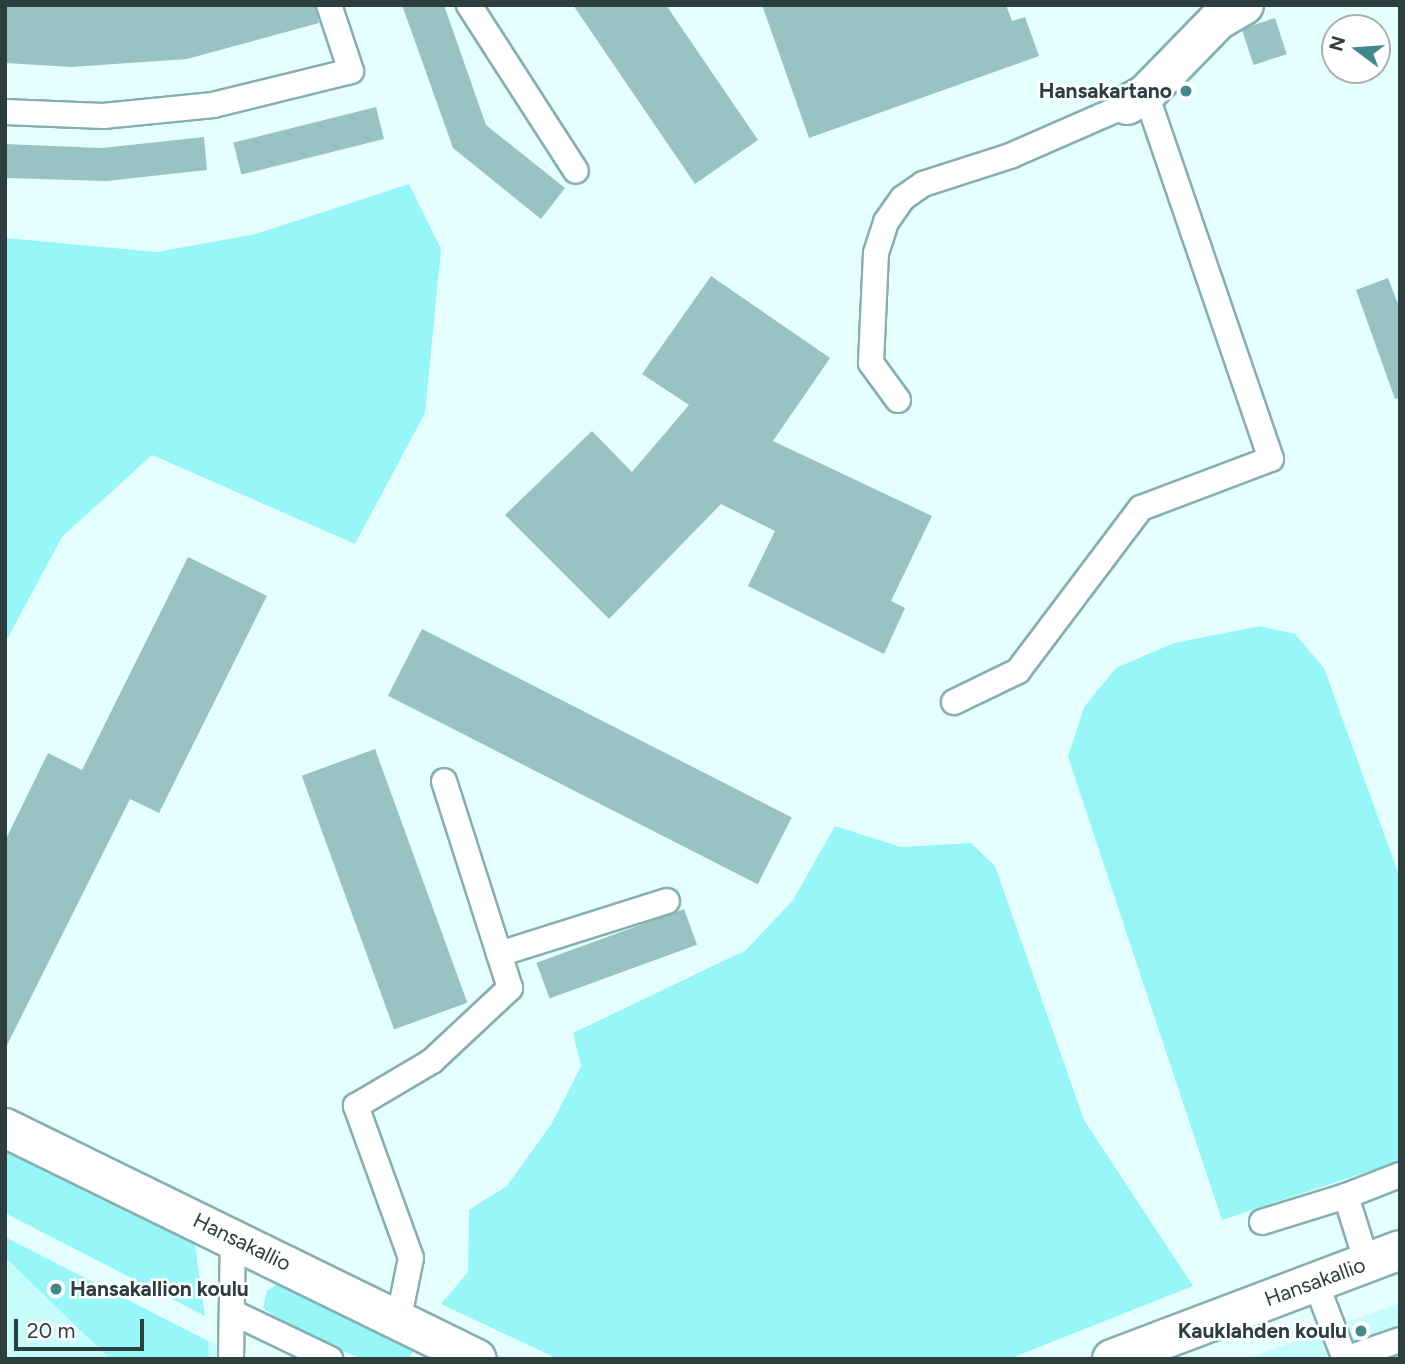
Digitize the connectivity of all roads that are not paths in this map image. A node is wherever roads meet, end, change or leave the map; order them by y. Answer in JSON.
{"nodes":[{"id":1,"x":329,"y":5,"type":"edge"},
{"id":2,"x":469,"y":5,"type":"edge"},
{"id":3,"x":1244,"y":5,"type":"edge"},
{"id":4,"x":1137,"y":99,"type":"junction"},
{"id":5,"x":5,"y":112,"type":"edge"},
{"id":6,"x":576,"y":171,"type":"dead end"},
{"id":7,"x":898,"y":400,"type":"dead end"},
{"id":8,"x":954,"y":702,"type":"dead end"},
{"id":9,"x":444,"y":781,"type":"dead end"},
{"id":10,"x":667,"y":901,"type":"dead end"},
{"id":11,"x":499,"y":954,"type":"junction"},
{"id":12,"x":5,"y":1128,"type":"edge"},
{"id":13,"x":1400,"y":1175,"type":"edge"},
{"id":14,"x":1346,"y":1196,"type":"junction"},
{"id":15,"x":1262,"y":1222,"type":"dead end"},
{"id":16,"x":233,"y":1237,"type":"junction"},
{"id":17,"x":1389,"y":1261,"type":"edge"},
{"id":18,"x":1315,"y":1281,"type":"junction"},
{"id":19,"x":232,"y":1312,"type":"junction"},
{"id":20,"x":398,"y":1317,"type":"junction"},
{"id":21,"x":1400,"y":1340,"type":"edge"},
{"id":22,"x":231,"y":1359,"type":"edge"},
{"id":23,"x":330,"y":1359,"type":"edge"},
{"id":24,"x":477,"y":1359,"type":"edge"},
{"id":25,"x":1112,"y":1359,"type":"edge"}],
"edges":[{"from":1,"to":5,"type":"lane"},
{"from":2,"to":6,"type":"lane"},
{"from":3,"to":4,"type":"street"},
{"from":4,"to":7,"type":"lane"},
{"from":4,"to":8,"type":"lane"},
{"from":9,"to":11,"type":"lane"},
{"from":10,"to":11,"type":"lane"},
{"from":11,"to":20,"type":"lane"},
{"from":12,"to":16,"type":"street","name":"Hansakallio"},
{"from":13,"to":14,"type":"lane"},
{"from":14,"to":15,"type":"lane"},
{"from":14,"to":17,"type":"lane"},
{"from":16,"to":19,"type":"lane"},
{"from":16,"to":20,"type":"street","name":"Hansakallio"},
{"from":17,"to":18,"type":"street","name":"Hansakallio"},
{"from":18,"to":21,"type":"lane"},
{"from":18,"to":25,"type":"street","name":"Hansakallio"},
{"from":19,"to":22,"type":"lane"},
{"from":19,"to":23,"type":"lane"},
{"from":20,"to":24,"type":"street","name":"Hansakallio"}]}
